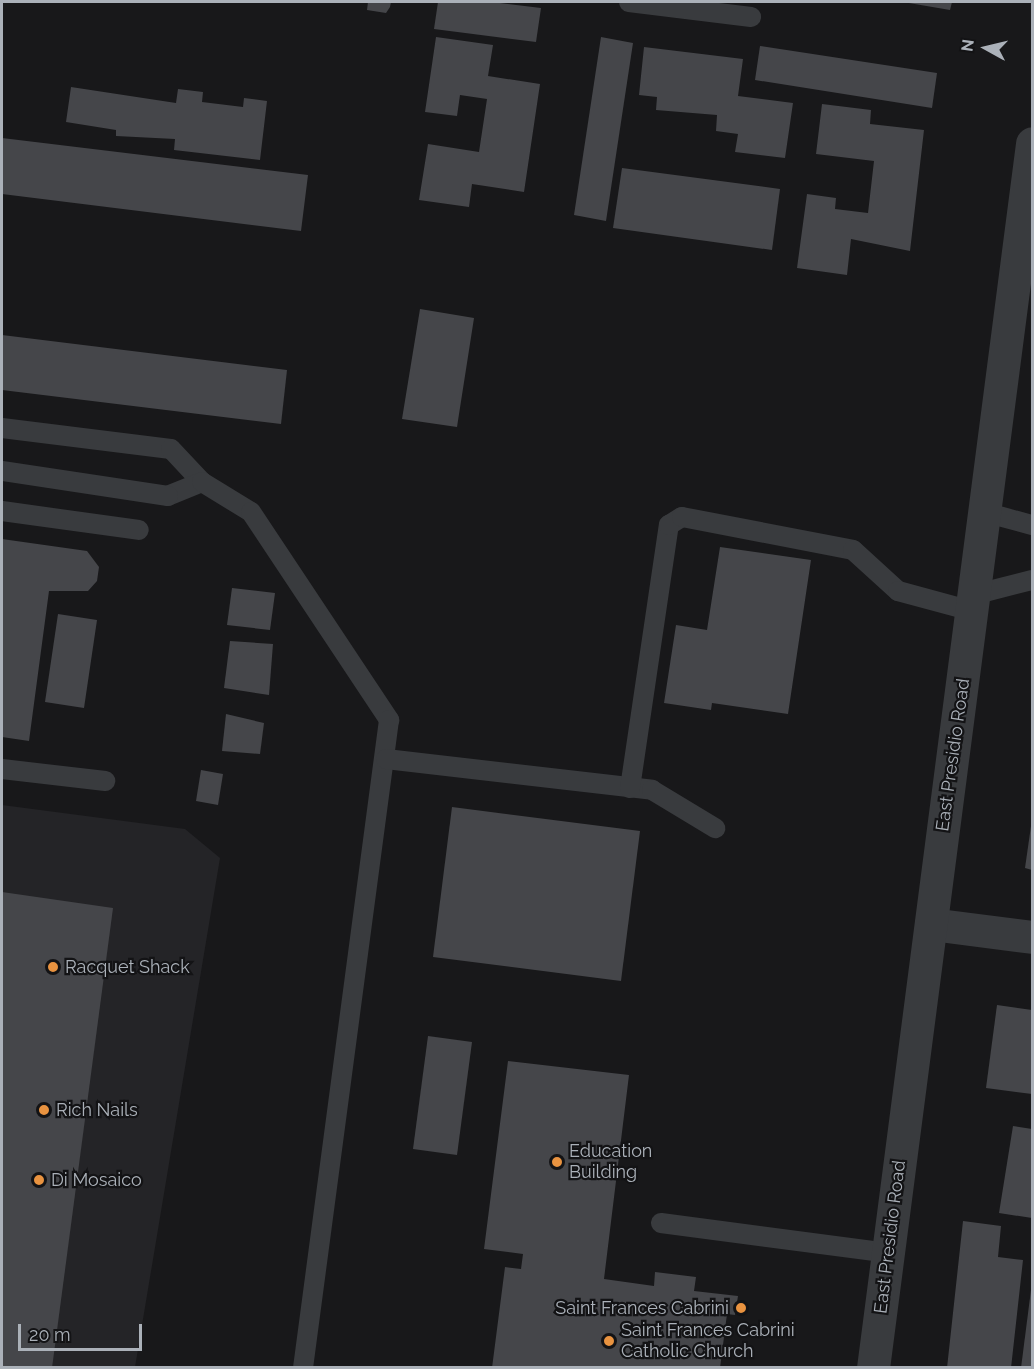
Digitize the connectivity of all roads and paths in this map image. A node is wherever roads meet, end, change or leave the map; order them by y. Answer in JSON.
{"nodes":[{"id":1,"x":629,"y":2,"type":"edge"},
{"id":2,"x":751,"y":17,"type":"dead end"},
{"id":3,"x":1032,"y":143,"type":"edge"},
{"id":4,"x":1029,"y":190,"type":"edge"},
{"id":5,"x":2,"y":428,"type":"edge"},
{"id":6,"x":2,"y":471,"type":"edge"},
{"id":7,"x":202,"y":482,"type":"junction"},
{"id":8,"x":2,"y":511,"type":"edge"},
{"id":9,"x":984,"y":512,"type":"junction"},
{"id":10,"x":1032,"y":525,"type":"edge"},
{"id":11,"x":139,"y":530,"type":"dead end"},
{"id":12,"x":1032,"y":580,"type":"edge"},
{"id":13,"x":973,"y":603,"type":"junction"},
{"id":14,"x":386,"y":759,"type":"junction"},
{"id":15,"x":2,"y":769,"type":"edge"},
{"id":16,"x":105,"y":781,"type":"dead end"},
{"id":17,"x":630,"y":788,"type":"junction"},
{"id":18,"x":715,"y":828,"type":"dead end"},
{"id":19,"x":932,"y":924,"type":"junction"},
{"id":20,"x":1032,"y":937,"type":"edge"},
{"id":21,"x":661,"y":1223,"type":"dead end"},
{"id":22,"x":888,"y":1253,"type":"junction"},
{"id":23,"x":303,"y":1368,"type":"edge"},
{"id":24,"x":873,"y":1368,"type":"edge"}],
"edges":[{"from":1,"to":2,"type":"lane"},
{"from":3,"to":4,"type":"street","name":"East Presidio Road"},
{"from":4,"to":9,"type":"street","name":"East Presidio Road"},
{"from":5,"to":7,"type":"lane"},
{"from":6,"to":7,"type":"lane"},
{"from":7,"to":14,"type":"lane"},
{"from":8,"to":11,"type":"lane"},
{"from":9,"to":10,"type":"lane"},
{"from":9,"to":13,"type":"street","name":"East Presidio Road"},
{"from":12,"to":13,"type":"lane"},
{"from":13,"to":17,"type":"lane"},
{"from":13,"to":19,"type":"street","name":"East Presidio Road"},
{"from":14,"to":17,"type":"lane"},
{"from":14,"to":23,"type":"lane"},
{"from":15,"to":16,"type":"lane"},
{"from":17,"to":18,"type":"lane"},
{"from":19,"to":20,"type":"street"},
{"from":19,"to":22,"type":"street","name":"East Presidio Road"},
{"from":21,"to":22,"type":"lane"},
{"from":22,"to":24,"type":"street","name":"East Presidio Road"}]}
